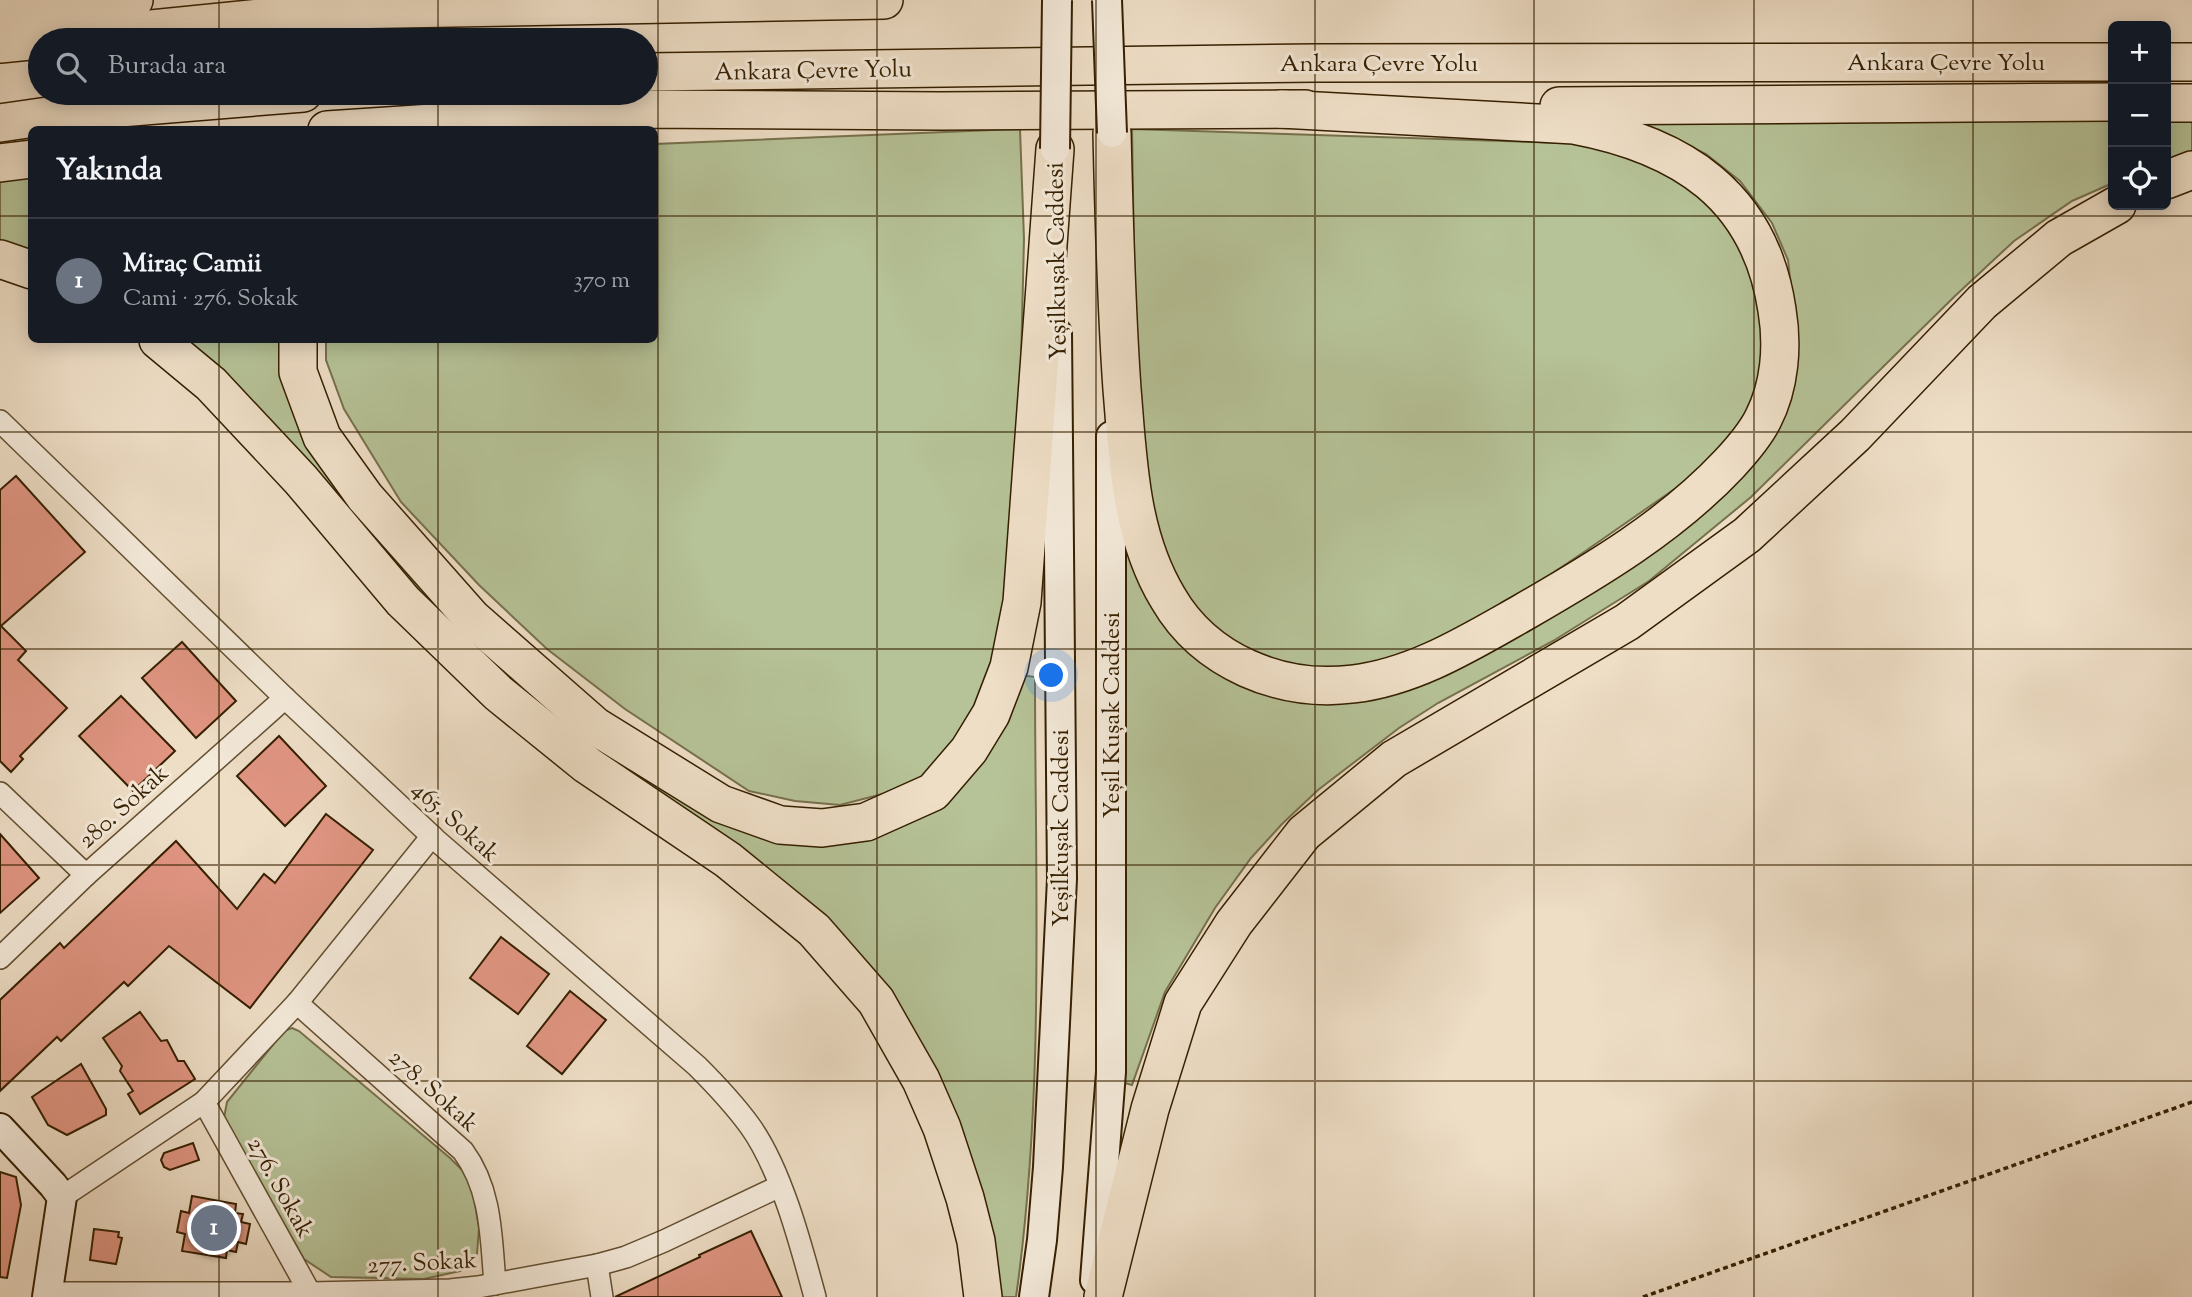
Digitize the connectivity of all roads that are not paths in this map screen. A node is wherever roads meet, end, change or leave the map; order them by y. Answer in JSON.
{"nodes":[{"id":1,"x":134,"y":0,"type":"edge"},
{"id":2,"x":884,"y":0,"type":"edge"},
{"id":3,"x":1057,"y":0,"type":"edge"},
{"id":4,"x":1107,"y":0,"type":"edge"},
{"id":5,"x":0,"y":13,"type":"edge"},
{"id":6,"x":160,"y":28,"type":"edge"},
{"id":7,"x":28,"y":41,"type":"edge"},
{"id":8,"x":0,"y":44,"type":"edge"},
{"id":9,"x":2108,"y":62,"type":"edge"},
{"id":10,"x":2171,"y":62,"type":"edge"},
{"id":11,"x":2192,"y":62,"type":"edge"},
{"id":12,"x":658,"y":72,"type":"edge"},
{"id":13,"x":2108,"y":102,"type":"edge"},
{"id":14,"x":2171,"y":103,"type":"edge"},
{"id":15,"x":2192,"y":103,"type":"edge"},
{"id":16,"x":156,"y":105,"type":"edge"},
{"id":17,"x":1281,"y":109,"type":"junction"},
{"id":18,"x":940,"y":111,"type":"junction"},
{"id":19,"x":0,"y":122,"type":"edge"},
{"id":20,"x":386,"y":126,"type":"edge"},
{"id":21,"x":658,"y":129,"type":"edge"},
{"id":22,"x":1112,"y":133,"type":"junction"},
{"id":23,"x":1055,"y":149,"type":"junction"},
{"id":24,"x":28,"y":160,"type":"edge"},
{"id":25,"x":0,"y":163,"type":"edge"},
{"id":26,"x":2192,"y":170,"type":"edge"},
{"id":27,"x":2171,"y":178,"type":"edge"},
{"id":28,"x":2108,"y":210,"type":"edge"},
{"id":29,"x":0,"y":258,"type":"edge"},
{"id":30,"x":28,"y":268,"type":"edge"},
{"id":31,"x":162,"y":343,"type":"edge"},
{"id":32,"x":298,"y":343,"type":"edge"},
{"id":33,"x":0,"y":421,"type":"edge"},
{"id":34,"x":285,"y":698,"type":"junction"},
{"id":35,"x":0,"y":793,"type":"edge"},
{"id":36,"x":432,"y":836,"type":"junction"},
{"id":37,"x":86,"y":875,"type":"junction"},
{"id":38,"x":0,"y":958,"type":"edge"},
{"id":39,"x":297,"y":1003,"type":"junction"},
{"id":40,"x":204,"y":1102,"type":"junction"},
{"id":41,"x":0,"y":1128,"type":"edge"},
{"id":42,"x":780,"y":1185,"type":"junction"},
{"id":43,"x":62,"y":1197,"type":"junction"},
{"id":44,"x":597,"y":1265,"type":"junction"},
{"id":45,"x":495,"y":1284,"type":"junction"},
{"id":46,"x":48,"y":1295,"type":"edge"},
{"id":47,"x":309,"y":1295,"type":"edge"},
{"id":48,"x":602,"y":1297,"type":"edge"},
{"id":49,"x":815,"y":1297,"type":"edge"},
{"id":50,"x":984,"y":1297,"type":"edge"},
{"id":51,"x":1034,"y":1297,"type":"edge"},
{"id":52,"x":1093,"y":1297,"type":"edge"},
{"id":53,"x":1102,"y":1297,"type":"edge"}],
"edges":[{"from":1,"to":5,"type":"highway"},
{"from":2,"to":6,"type":"highway"},
{"from":3,"to":23,"type":"main road","name":"Yeşilkuşak Caddesi","bridge":true},
{"from":4,"to":22,"type":"main road","name":"Yeşil Kuşak Caddesi","bridge":true},
{"from":7,"to":8,"type":"highway"},
{"from":9,"to":12,"type":"highway","name":"Ankara Çevre Yolu"},
{"from":10,"to":11,"type":"highway"},
{"from":13,"to":17,"type":"highway"},
{"from":14,"to":15,"type":"highway"},
{"from":16,"to":19,"type":"highway"},
{"from":17,"to":18,"type":"highway"},
{"from":17,"to":22,"type":"highway"},
{"from":18,"to":20,"type":"highway"},
{"from":18,"to":21,"type":"highway"},
{"from":22,"to":52,"type":"main road","name":"Yeşil Kuşak Caddesi"},
{"from":23,"to":32,"type":"highway"},
{"from":23,"to":51,"type":"main road","name":"Yeşilkuşak Caddesi"},
{"from":24,"to":25,"type":"highway"},
{"from":26,"to":27,"type":"highway"},
{"from":28,"to":53,"type":"highway"},
{"from":29,"to":30,"type":"highway"},
{"from":31,"to":50,"type":"highway"},
{"from":33,"to":34,"type":"street","name":"465. Sokak"},
{"from":34,"to":36,"type":"street","name":"465. Sokak"},
{"from":34,"to":37,"type":"street","name":"280. Sokak"},
{"from":35,"to":37,"type":"street"},
{"from":36,"to":39,"type":"street"},
{"from":36,"to":42,"type":"street","name":"465. Sokak"},
{"from":37,"to":38,"type":"street","name":"280. Sokak"},
{"from":39,"to":40,"type":"street"},
{"from":39,"to":45,"type":"street","name":"278. Sokak"},
{"from":40,"to":43,"type":"street"},
{"from":40,"to":47,"type":"street","name":"276. Sokak"},
{"from":41,"to":43,"type":"main road"},
{"from":42,"to":44,"type":"street","name":"277. Sokak"},
{"from":42,"to":49,"type":"street","name":"465. Sokak"},
{"from":43,"to":46,"type":"main road"},
{"from":44,"to":45,"type":"street","name":"277. Sokak"},
{"from":44,"to":48,"type":"street"},
{"from":45,"to":47,"type":"street","name":"277. Sokak"},
{"from":46,"to":47,"type":"street","name":"277. Sokak"}]}
